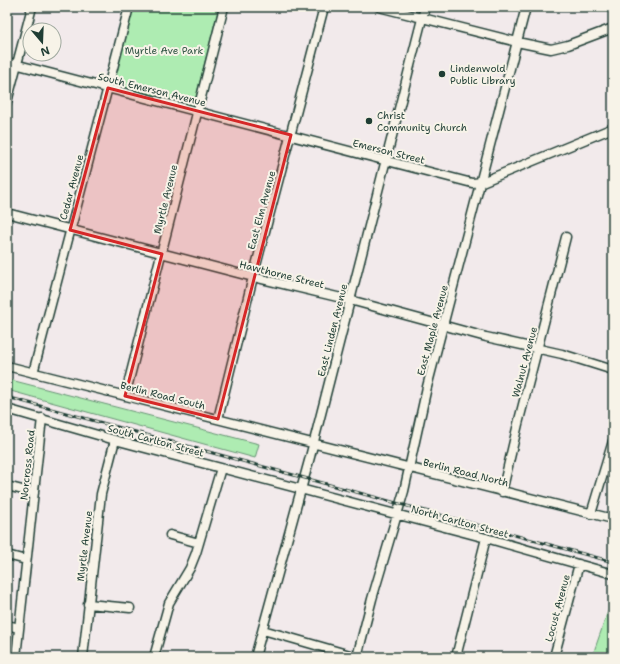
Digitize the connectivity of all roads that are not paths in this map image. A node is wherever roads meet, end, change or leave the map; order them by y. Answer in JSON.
{"nodes":[{"id":1,"x":32,"y":7,"type":"edge"},
{"id":2,"x":129,"y":7,"type":"edge"},
{"id":3,"x":224,"y":7,"type":"edge"},
{"id":4,"x":324,"y":7,"type":"edge"},
{"id":5,"x":379,"y":7,"type":"edge"},
{"id":6,"x":425,"y":7,"type":"edge"},
{"id":7,"x":526,"y":7,"type":"edge"},
{"id":8,"x":422,"y":18,"type":"junction"},
{"id":9,"x":613,"y":28,"type":"edge"},
{"id":10,"x":517,"y":42,"type":"junction"},
{"id":11,"x":7,"y":62,"type":"edge"},
{"id":12,"x":16,"y":64,"type":"junction"},
{"id":13,"x":108,"y":88,"type":"junction"},
{"id":14,"x":7,"y":102,"type":"edge"},
{"id":15,"x":198,"y":111,"type":"junction"},
{"id":16,"x":613,"y":129,"type":"edge"},
{"id":17,"x":291,"y":135,"type":"junction"},
{"id":18,"x":386,"y":160,"type":"junction"},
{"id":19,"x":482,"y":182,"type":"junction"},
{"id":20,"x":7,"y":213,"type":"edge"},
{"id":21,"x":70,"y":230,"type":"junction"},
{"id":22,"x":566,"y":237,"type":"dead end"},
{"id":23,"x":162,"y":254,"type":"junction"},
{"id":24,"x":253,"y":277,"type":"junction"},
{"id":25,"x":350,"y":300,"type":"junction"},
{"id":26,"x":444,"y":324,"type":"junction"},
{"id":27,"x":538,"y":349,"type":"junction"},
{"id":28,"x":7,"y":366,"type":"edge"},
{"id":29,"x":613,"y":370,"type":"edge"},
{"id":30,"x":33,"y":373,"type":"junction"},
{"id":31,"x":125,"y":396,"type":"junction"},
{"id":32,"x":7,"y":409,"type":"edge"},
{"id":33,"x":42,"y":418,"type":"junction"},
{"id":34,"x":218,"y":419,"type":"junction"},
{"id":35,"x":115,"y":440,"type":"junction"},
{"id":36,"x":613,"y":441,"type":"edge"},
{"id":37,"x":314,"y":444,"type":"junction"},
{"id":38,"x":221,"y":468,"type":"junction"},
{"id":39,"x":409,"y":468,"type":"junction"},
{"id":40,"x":7,"y":486,"type":"edge"},
{"id":41,"x":301,"y":490,"type":"junction"},
{"id":42,"x":502,"y":492,"type":"junction"},
{"id":43,"x":34,"y":494,"type":"junction"},
{"id":44,"x":591,"y":514,"type":"junction"},
{"id":45,"x":397,"y":515,"type":"junction"},
{"id":46,"x":613,"y":519,"type":"edge"},
{"id":47,"x":170,"y":535,"type":"dead end"},
{"id":48,"x":486,"y":538,"type":"junction"},
{"id":49,"x":199,"y":543,"type":"junction"},
{"id":50,"x":7,"y":555,"type":"edge"},
{"id":51,"x":26,"y":560,"type":"junction"},
{"id":52,"x":579,"y":564,"type":"junction"},
{"id":53,"x":613,"y":574,"type":"edge"},
{"id":54,"x":88,"y":604,"type":"junction"},
{"id":55,"x":130,"y":608,"type":"dead end"},
{"id":56,"x":7,"y":625,"type":"edge"},
{"id":57,"x":19,"y":628,"type":"junction"},
{"id":58,"x":263,"y":630,"type":"junction"},
{"id":59,"x":16,"y":657,"type":"edge"},
{"id":60,"x":82,"y":657,"type":"edge"},
{"id":61,"x":154,"y":657,"type":"edge"},
{"id":62,"x":256,"y":657,"type":"edge"},
{"id":63,"x":357,"y":657,"type":"edge"},
{"id":64,"x":456,"y":657,"type":"edge"},
{"id":65,"x":554,"y":657,"type":"edge"}],
"edges":[{"from":1,"to":12,"type":"street"},
{"from":2,"to":13,"type":"street","name":"Cedar Avenue"},
{"from":3,"to":15,"type":"street","name":"Myrtle Avenue"},
{"from":4,"to":17,"type":"street","name":"East Elm Avenue"},
{"from":5,"to":8,"type":"street"},
{"from":6,"to":8,"type":"street","name":"East Linden Avenue"},
{"from":7,"to":10,"type":"street","name":"East Maple Avenue"},
{"from":8,"to":10,"type":"street"},
{"from":8,"to":18,"type":"street","name":"East Linden Avenue"},
{"from":9,"to":10,"type":"street"},
{"from":10,"to":19,"type":"street","name":"East Maple Avenue"},
{"from":11,"to":12,"type":"street","name":"South Emerson Avenue"},
{"from":12,"to":13,"type":"street","name":"South Emerson Avenue"},
{"from":12,"to":14,"type":"street"},
{"from":13,"to":15,"type":"street","name":"South Emerson Avenue"},
{"from":13,"to":21,"type":"street","name":"Cedar Avenue"},
{"from":15,"to":17,"type":"street","name":"South Emerson Avenue"},
{"from":15,"to":23,"type":"street","name":"Myrtle Avenue"},
{"from":16,"to":19,"type":"street"},
{"from":17,"to":18,"type":"street","name":"Emerson Street"},
{"from":17,"to":24,"type":"street","name":"East Elm Avenue"},
{"from":18,"to":19,"type":"street","name":"Emerson Street"},
{"from":18,"to":25,"type":"street","name":"East Linden Avenue"},
{"from":19,"to":26,"type":"street","name":"East Maple Avenue"},
{"from":20,"to":21,"type":"street","name":"Hawthorne Street"},
{"from":21,"to":23,"type":"street","name":"Hawthorne Street"},
{"from":21,"to":30,"type":"street","name":"Cedar Avenue"},
{"from":22,"to":27,"type":"street","name":"Walnut Avenue"},
{"from":23,"to":24,"type":"street","name":"Hawthorne Street"},
{"from":23,"to":31,"type":"street","name":"Myrtle Avenue"},
{"from":24,"to":25,"type":"street","name":"Hawthorne Street"},
{"from":24,"to":34,"type":"street","name":"East Elm Avenue"},
{"from":25,"to":26,"type":"street","name":"Hawthorne Street"},
{"from":25,"to":37,"type":"street","name":"East Linden Avenue"},
{"from":26,"to":27,"type":"street","name":"Hawthorne Street"},
{"from":26,"to":39,"type":"street","name":"East Maple Avenue"},
{"from":27,"to":29,"type":"street","name":"Hawthorne Street"},
{"from":27,"to":42,"type":"street","name":"Walnut Avenue"},
{"from":28,"to":30,"type":"street","name":"Berlin Road South"},
{"from":30,"to":31,"type":"street","name":"Berlin Road South"},
{"from":31,"to":34,"type":"street","name":"Berlin Road South"},
{"from":32,"to":33,"type":"street","name":"South Carlton Street"},
{"from":33,"to":35,"type":"street","name":"South Carlton Street"},
{"from":33,"to":43,"type":"street","name":"Norcross Road"},
{"from":34,"to":37,"type":"street","name":"Berlin Road South"},
{"from":35,"to":38,"type":"street","name":"South Carlton Street"},
{"from":35,"to":54,"type":"street","name":"Myrtle Avenue"},
{"from":36,"to":44,"type":"street"},
{"from":37,"to":39,"type":"street","name":"Berlin Road North"},
{"from":37,"to":41,"type":"street","name":"East Linden Avenue"},
{"from":38,"to":41,"type":"street","name":"South Carlton Street"},
{"from":38,"to":49,"type":"street"},
{"from":39,"to":42,"type":"street","name":"Berlin Road North"},
{"from":39,"to":45,"type":"street","name":"East Maple Avenue"},
{"from":40,"to":43,"type":"street"},
{"from":41,"to":45,"type":"street","name":"North Carlton Street"},
{"from":41,"to":58,"type":"street","name":"East Linden Avenue"},
{"from":42,"to":44,"type":"street","name":"Berlin Road North"},
{"from":43,"to":51,"type":"street","name":"Norcross Road"},
{"from":44,"to":46,"type":"street","name":"Berlin Road North"},
{"from":45,"to":48,"type":"street","name":"North Carlton Street"},
{"from":45,"to":63,"type":"street","name":"East Maple Avenue"},
{"from":47,"to":49,"type":"street"},
{"from":48,"to":52,"type":"street","name":"North Carlton Street"},
{"from":48,"to":64,"type":"street"},
{"from":49,"to":61,"type":"street"},
{"from":50,"to":51,"type":"street"},
{"from":51,"to":57,"type":"street","name":"Norcross Road"},
{"from":52,"to":53,"type":"street","name":"North Carlton Street"},
{"from":52,"to":65,"type":"street","name":"Locust Avenue"},
{"from":54,"to":55,"type":"street"},
{"from":54,"to":60,"type":"street","name":"Myrtle Avenue"},
{"from":56,"to":57,"type":"street"},
{"from":57,"to":59,"type":"street","name":"Norcross Road"},
{"from":58,"to":62,"type":"street","name":"East Linden Avenue"},
{"from":58,"to":63,"type":"street"}]}
